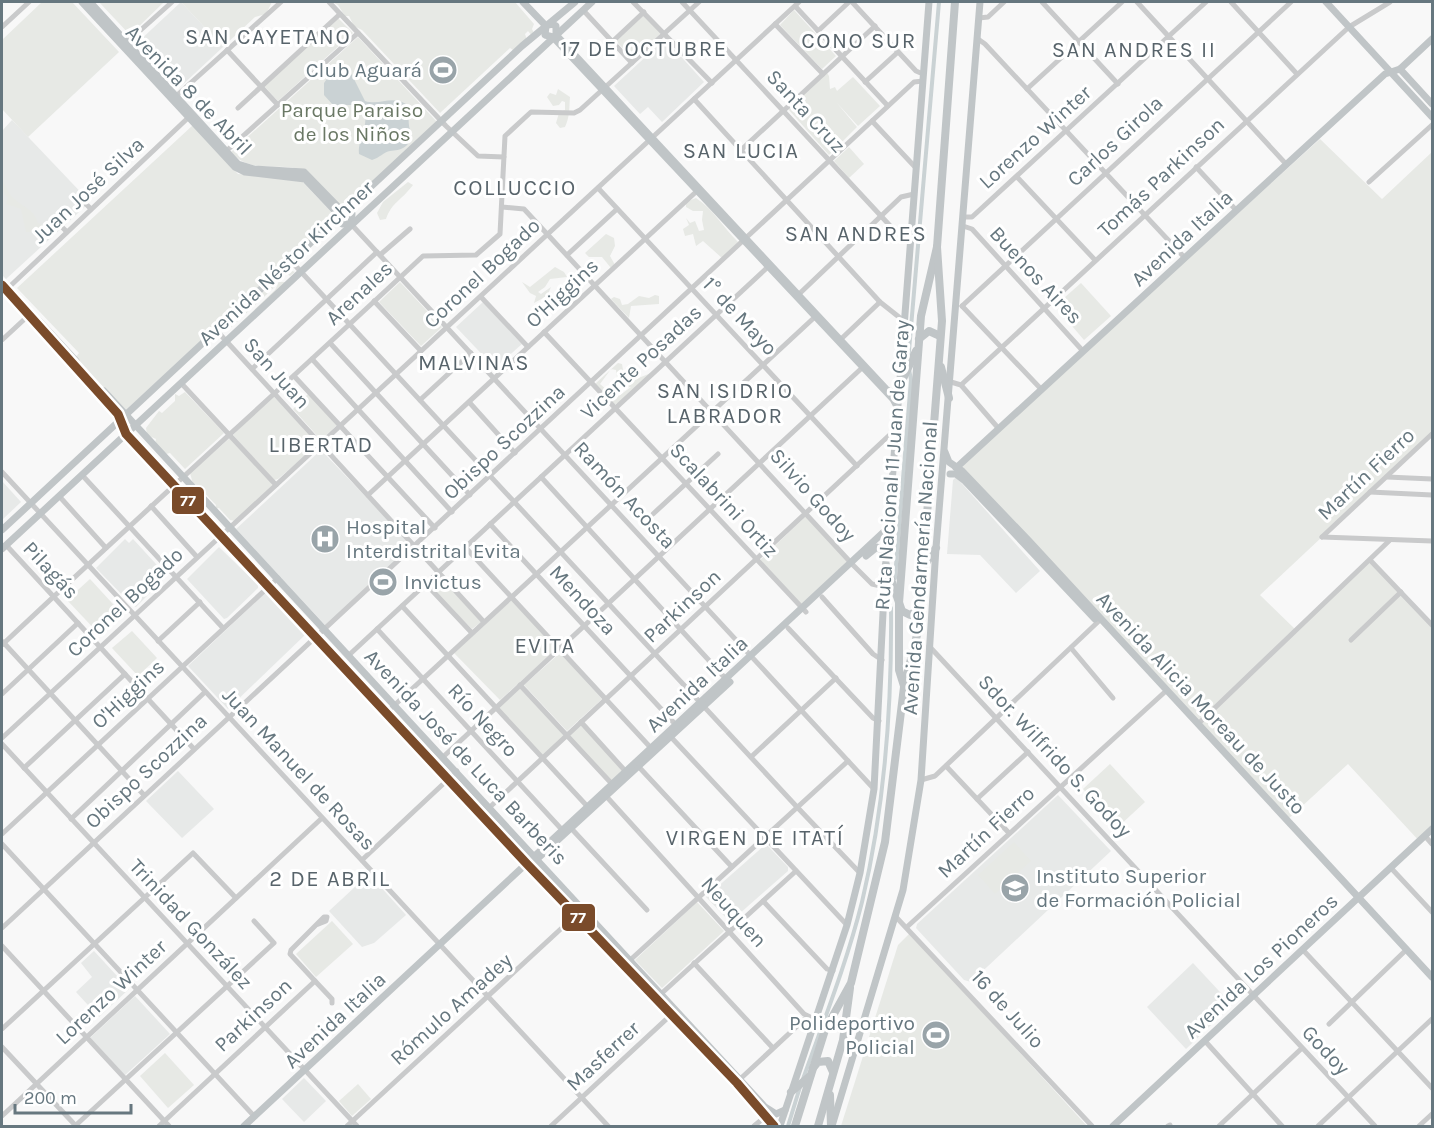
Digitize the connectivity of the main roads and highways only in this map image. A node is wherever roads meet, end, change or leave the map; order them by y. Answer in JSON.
{"nodes":[{"id":1,"x":82,"y":2,"type":"edge"},
{"id":2,"x":90,"y":2,"type":"edge"},
{"id":3,"x":523,"y":2,"type":"edge"},
{"id":4,"x":575,"y":2,"type":"edge"},
{"id":5,"x":592,"y":2,"type":"edge"},
{"id":6,"x":929,"y":2,"type":"edge"},
{"id":7,"x":955,"y":2,"type":"edge"},
{"id":8,"x":980,"y":2,"type":"edge"},
{"id":9,"x":1326,"y":2,"type":"edge"},
{"id":10,"x":563,"y":12,"type":"junction"},
{"id":11,"x":572,"y":20,"type":"junction"},
{"id":12,"x":546,"y":26,"type":"junction"},
{"id":13,"x":555,"y":36,"type":"junction"},
{"id":14,"x":1432,"y":42,"type":"edge"},
{"id":15,"x":125,"y":43,"type":"junction"},
{"id":16,"x":522,"y":46,"type":"junction"},
{"id":17,"x":531,"y":58,"type":"junction"},
{"id":18,"x":1400,"y":69,"type":"junction"},
{"id":19,"x":1390,"y":71,"type":"junction"},
{"id":20,"x":1432,"y":104,"type":"edge"},
{"id":21,"x":1432,"y":117,"type":"edge"},
{"id":22,"x":342,"y":214,"type":"junction"},
{"id":23,"x":351,"y":224,"type":"junction"},
{"id":24,"x":937,"y":247,"type":"junction"},
{"id":25,"x":4,"y":288,"type":"edge"},
{"id":26,"x":940,"y":336,"type":"junction"},
{"id":27,"x":919,"y":343,"type":"junction"},
{"id":28,"x":939,"y":360,"type":"junction"},
{"id":29,"x":863,"y":367,"type":"junction"},
{"id":30,"x":900,"y":385,"type":"junction"},
{"id":31,"x":146,"y":395,"type":"junction"},
{"id":32,"x":949,"y":398,"type":"junction"},
{"id":33,"x":157,"y":405,"type":"junction"},
{"id":34,"x":899,"y":410,"type":"junction"},
{"id":35,"x":125,"y":414,"type":"junction"},
{"id":36,"x":136,"y":425,"type":"junction"},
{"id":37,"x":104,"y":434,"type":"junction"},
{"id":38,"x":126,"y":434,"type":"junction"},
{"id":39,"x":114,"y":445,"type":"junction"},
{"id":40,"x":945,"y":452,"type":"junction"},
{"id":41,"x":958,"y":467,"type":"junction"},
{"id":42,"x":950,"y":474,"type":"junction"},
{"id":43,"x":942,"y":479,"type":"junction"},
{"id":44,"x":43,"y":491,"type":"junction"},
{"id":45,"x":56,"y":498,"type":"junction"},
{"id":46,"x":889,"y":527,"type":"junction"},
{"id":47,"x":2,"y":530,"type":"edge"},
{"id":48,"x":4,"y":547,"type":"edge"},
{"id":49,"x":936,"y":548,"type":"junction"},
{"id":50,"x":887,"y":554,"type":"junction"},
{"id":51,"x":853,"y":565,"type":"junction"},
{"id":52,"x":886,"y":565,"type":"junction"},
{"id":53,"x":923,"y":568,"type":"junction"},
{"id":54,"x":899,"y":603,"type":"junction"},
{"id":55,"x":920,"y":609,"type":"junction"},
{"id":56,"x":804,"y":610,"type":"junction"},
{"id":57,"x":1100,"y":621,"type":"junction"},
{"id":58,"x":752,"y":658,"type":"junction"},
{"id":59,"x":904,"y":687,"type":"junction"},
{"id":60,"x":1165,"y":692,"type":"junction"},
{"id":61,"x":702,"y":704,"type":"junction"},
{"id":62,"x":669,"y":735,"type":"junction"},
{"id":63,"x":627,"y":773,"type":"junction"},
{"id":64,"x":567,"y":829,"type":"junction"},
{"id":65,"x":1432,"y":829,"type":"edge"},
{"id":66,"x":536,"y":857,"type":"junction"},
{"id":67,"x":527,"y":864,"type":"junction"},
{"id":68,"x":1357,"y":899,"type":"junction"},
{"id":69,"x":627,"y":962,"type":"junction"},
{"id":70,"x":1432,"y":977,"type":"edge"},
{"id":71,"x":851,"y":983,"type":"junction"},
{"id":72,"x":1432,"y":984,"type":"edge"},
{"id":73,"x":812,"y":1072,"type":"junction"},
{"id":74,"x":833,"y":1074,"type":"junction"},
{"id":75,"x":738,"y":1081,"type":"junction"},
{"id":76,"x":830,"y":1087,"type":"junction"},
{"id":77,"x":791,"y":1092,"type":"junction"},
{"id":78,"x":785,"y":1110,"type":"junction"},
{"id":79,"x":244,"y":1126,"type":"edge"},
{"id":80,"x":774,"y":1126,"type":"edge"},
{"id":81,"x":780,"y":1126,"type":"edge"},
{"id":82,"x":795,"y":1126,"type":"edge"},
{"id":83,"x":818,"y":1126,"type":"edge"},
{"id":84,"x":831,"y":1126,"type":"edge"},
{"id":85,"x":1113,"y":1126,"type":"edge"}],
"edges":[{"from":1,"to":15,"type":"main road","name":"Avenida 8 de Abril"},
{"from":2,"to":15,"type":"main road","name":"Avenida 8 de Abril"},
{"from":3,"to":12,"type":"main road"},
{"from":4,"to":10,"type":"main road","name":"Avenida Néstor Kirchner"},
{"from":5,"to":11,"type":"main road","name":"Avenida Néstor Kirchner"},
{"from":6,"to":30,"type":"main road","name":"Avenida Gendarmería Nacional"},
{"from":7,"to":24,"type":"highway","name":"Ruta Nacional 11 Juan de Garay"},
{"from":8,"to":32,"type":"main road","name":"Avenida Gendarmería Nacional"},
{"from":9,"to":19,"type":"main road"},
{"from":10,"to":11,"type":"main road"},
{"from":10,"to":12,"type":"main road","name":"Avenida Néstor Kirchner"},
{"from":11,"to":13,"type":"main road","name":"Avenida Néstor Kirchner"},
{"from":12,"to":13,"type":"main road"},
{"from":12,"to":16,"type":"main road","name":"Avenida Néstor Kirchner"},
{"from":13,"to":17,"type":"main road","name":"Avenida Néstor Kirchner"},
{"from":13,"to":29,"type":"main road"},
{"from":14,"to":18,"type":"main road"},
{"from":15,"to":22,"type":"main road","name":"Avenida 8 de Abril"},
{"from":16,"to":17,"type":"main road"},
{"from":16,"to":22,"type":"main road","name":"Avenida Néstor Kirchner"},
{"from":17,"to":23,"type":"main road","name":"Avenida Néstor Kirchner"},
{"from":18,"to":19,"type":"main road"},
{"from":18,"to":20,"type":"main road"},
{"from":19,"to":21,"type":"main road"},
{"from":19,"to":41,"type":"main road","name":"Avenida Italia"},
{"from":22,"to":23,"type":"main road","name":"Avenida 8 de Abril"},
{"from":22,"to":31,"type":"main road","name":"Avenida Néstor Kirchner"},
{"from":23,"to":33,"type":"main road","name":"Avenida Néstor Kirchner"},
{"from":24,"to":26,"type":"highway","name":"Ruta Nacional 11 Juan de Garay"},
{"from":24,"to":27,"type":"highway","name":"Ruta Nacional 11 Juan de Garay"},
{"from":25,"to":35,"type":"main road","name":"Avenida José de Luca Barberis"},
{"from":26,"to":27,"type":"highway"},
{"from":26,"to":28,"type":"highway","name":"Ruta Nacional 11 Juan de Garay"},
{"from":27,"to":30,"type":"highway"},
{"from":27,"to":54,"type":"highway","name":"Ruta Nacional 11 Juan de Garay"},
{"from":28,"to":32,"type":"highway"},
{"from":28,"to":53,"type":"highway","name":"Ruta Nacional 11 Juan de Garay"},
{"from":29,"to":30,"type":"main road"},
{"from":29,"to":34,"type":"main road"},
{"from":30,"to":34,"type":"main road","name":"Avenida Gendarmería Nacional"},
{"from":31,"to":33,"type":"main road"},
{"from":31,"to":35,"type":"main road","name":"Avenida Néstor Kirchner"},
{"from":32,"to":40,"type":"main road","name":"Avenida Gendarmería Nacional"},
{"from":33,"to":36,"type":"main road","name":"Avenida Néstor Kirchner"},
{"from":34,"to":46,"type":"main road","name":"Avenida Gendarmería Nacional"},
{"from":35,"to":36,"type":"main road","name":"Avenida José de Luca Barberis"},
{"from":35,"to":37,"type":"main road","name":"Avenida Néstor Kirchner"},
{"from":35,"to":38,"type":"main road"},
{"from":36,"to":38,"type":"main road","name":"Avenida Néstor Kirchner"},
{"from":36,"to":66,"type":"main road","name":"Avenida José de Luca Barberis"},
{"from":37,"to":39,"type":"main road"},
{"from":37,"to":44,"type":"main road","name":"Avenida Néstor Kirchner"},
{"from":38,"to":39,"type":"main road","name":"Avenida Néstor Kirchner"},
{"from":38,"to":67,"type":"main road","name":"Avenida José de Luca Barberis"},
{"from":39,"to":45,"type":"main road","name":"Avenida Néstor Kirchner"},
{"from":40,"to":41,"type":"main road","name":"Avenida Alicia Moreau de Justo"},
{"from":40,"to":43,"type":"main road","name":"Avenida Gendarmería Nacional"},
{"from":41,"to":42,"type":"main road","name":"Avenida Italia"},
{"from":41,"to":57,"type":"main road","name":"Avenida Alicia Moreau de Justo"},
{"from":42,"to":43,"type":"main road","name":"Avenida Italia"},
{"from":42,"to":57,"type":"main road","name":"Avenida Alicia Moreau de Justo"},
{"from":43,"to":49,"type":"main road","name":"Avenida Gendarmería Nacional"},
{"from":44,"to":45,"type":"main road"},
{"from":44,"to":47,"type":"main road","name":"Avenida Néstor Kirchner"},
{"from":45,"to":48,"type":"main road","name":"Avenida Néstor Kirchner"},
{"from":46,"to":50,"type":"main road","name":"Avenida Gendarmería Nacional"},
{"from":46,"to":51,"type":"main road","name":"Avenida Italia"},
{"from":49,"to":53,"type":"highway"},
{"from":49,"to":84,"type":"main road","name":"Avenida Gendarmería Nacional"},
{"from":50,"to":51,"type":"main road","name":"Avenida Italia"},
{"from":50,"to":52,"type":"main road","name":"Avenida Gendarmería Nacional"},
{"from":51,"to":56,"type":"main road","name":"Avenida Italia"},
{"from":51,"to":56,"type":"main road","name":"Avenida Italia"},
{"from":52,"to":54,"type":"highway"},
{"from":52,"to":77,"type":"main road","name":"Avenida Gendarmería Nacional"},
{"from":53,"to":55,"type":"highway","name":"Ruta Nacional 11 Juan de Garay"},
{"from":54,"to":55,"type":"highway"},
{"from":54,"to":59,"type":"highway","name":"Ruta Nacional 11 Juan de Garay"},
{"from":55,"to":59,"type":"highway","name":"Ruta Nacional 11 Juan de Garay"},
{"from":56,"to":58,"type":"main road","name":"Avenida Italia"},
{"from":56,"to":58,"type":"main road","name":"Avenida Italia"},
{"from":57,"to":60,"type":"main road","name":"Avenida Alicia Moreau de Justo"},
{"from":58,"to":61,"type":"main road","name":"Avenida Italia"},
{"from":58,"to":61,"type":"main road","name":"Avenida Italia"},
{"from":59,"to":71,"type":"highway","name":"Ruta Nacional 11 Juan de Garay"},
{"from":60,"to":68,"type":"main road","name":"Avenida Alicia Moreau de Justo"},
{"from":60,"to":68,"type":"main road","name":"Avenida Alicia Moreau de Justo"},
{"from":61,"to":62,"type":"main road","name":"Avenida Italia"},
{"from":61,"to":62,"type":"main road","name":"Avenida Italia"},
{"from":62,"to":63,"type":"main road","name":"Avenida Italia"},
{"from":62,"to":63,"type":"main road","name":"Avenida Italia"},
{"from":63,"to":64,"type":"main road","name":"Avenida Italia"},
{"from":63,"to":64,"type":"main road","name":"Avenida Italia"},
{"from":64,"to":66,"type":"main road","name":"Avenida Italia"},
{"from":65,"to":68,"type":"main road","name":"Avenida Los Pioneros"},
{"from":66,"to":67,"type":"main road","name":"Avenida Italia"},
{"from":66,"to":69,"type":"main road","name":"Avenida José de Luca Barberis"},
{"from":67,"to":69,"type":"main road","name":"Avenida José de Luca Barberis"},
{"from":67,"to":79,"type":"main road","name":"Avenida Italia"},
{"from":68,"to":70,"type":"main road","name":"Avenida Alicia Moreau de Justo"},
{"from":68,"to":72,"type":"main road","name":"Avenida Alicia Moreau de Justo"},
{"from":68,"to":85,"type":"main road","name":"Avenida Los Pioneros"},
{"from":69,"to":75,"type":"main road","name":"Avenida José de Luca Barberis"},
{"from":69,"to":75,"type":"main road","name":"Avenida José de Luca Barberis"},
{"from":71,"to":73,"type":"highway","name":"Ruta Nacional 11 Juan de Garay"},
{"from":71,"to":74,"type":"highway","name":"Ruta Nacional 11 Juan de Garay"},
{"from":73,"to":74,"type":"highway"},
{"from":73,"to":77,"type":"highway"},
{"from":73,"to":82,"type":"highway","name":"Ruta Nacional 11 Juan de Garay"},
{"from":74,"to":76,"type":"highway","name":"Ruta Nacional 11 Juan de Garay"},
{"from":75,"to":78,"type":"main road","name":"Avenida José de Luca Barberis"},
{"from":75,"to":80,"type":"main road","name":"Avenida José de Luca Barberis"},
{"from":76,"to":83,"type":"highway","name":"Ruta Nacional 11 Juan de Garay"},
{"from":76,"to":84,"type":"highway"},
{"from":77,"to":78,"type":"main road","name":"Avenida Gendarmería Nacional"},
{"from":78,"to":81,"type":"main road","name":"Avenida Gendarmería Nacional"}]}
